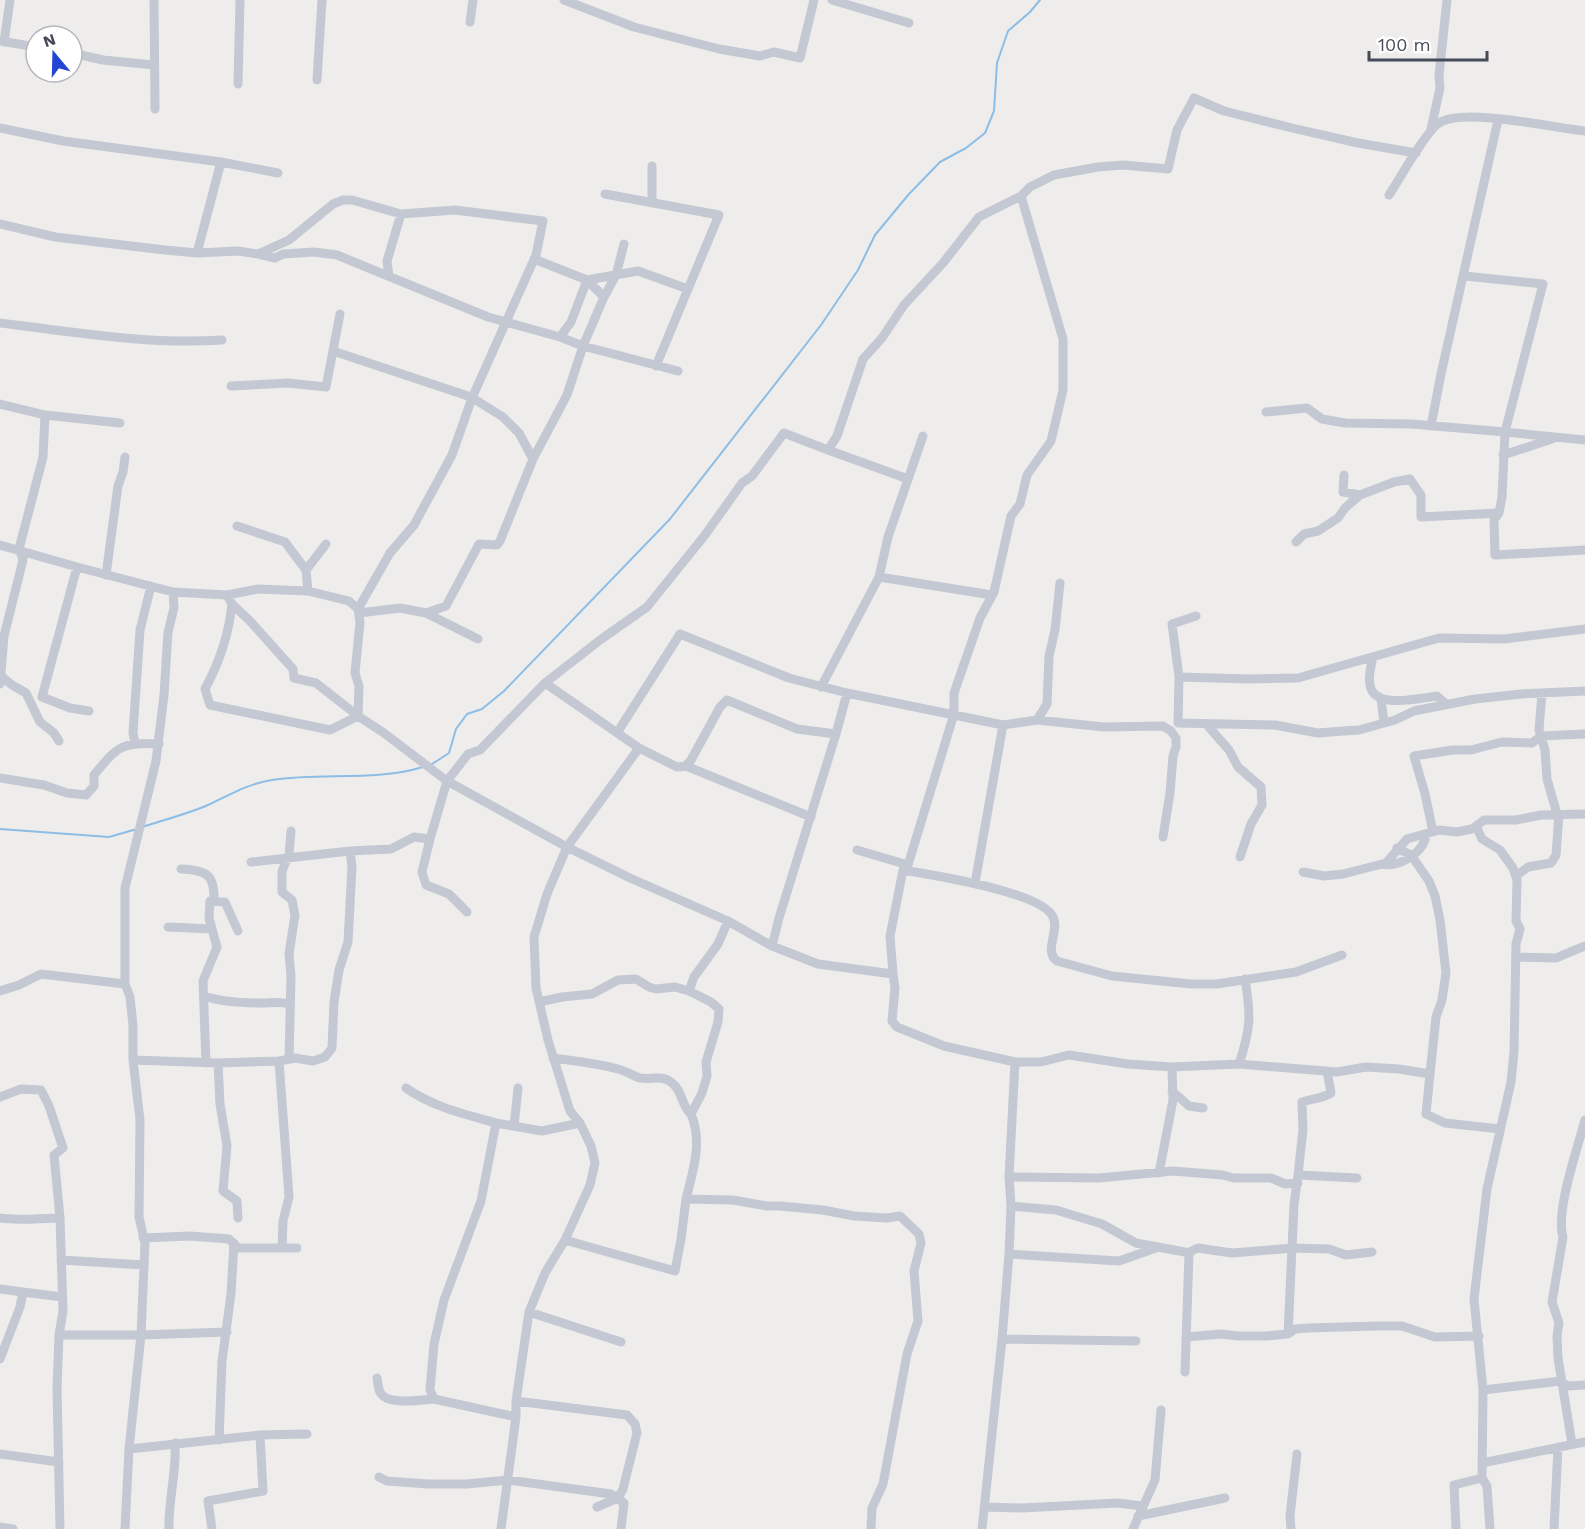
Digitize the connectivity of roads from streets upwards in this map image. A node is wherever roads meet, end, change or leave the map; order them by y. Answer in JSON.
{"nodes":[{"id":1,"x":10,"y":0,"type":"edge"},
{"id":2,"x":154,"y":0,"type":"edge"},
{"id":3,"x":240,"y":0,"type":"edge"},
{"id":4,"x":322,"y":0,"type":"edge"},
{"id":5,"x":473,"y":0,"type":"edge"},
{"id":6,"x":564,"y":0,"type":"edge"},
{"id":7,"x":814,"y":0,"type":"edge"},
{"id":8,"x":832,"y":0,"type":"edge"},
{"id":9,"x":1447,"y":0,"type":"edge"},
{"id":10,"x":584,"y":3,"type":"edge"},
{"id":11,"x":470,"y":22,"type":"dead end"},
{"id":12,"x":909,"y":23,"type":"dead end"},
{"id":13,"x":2,"y":42,"type":"edge"},
{"id":14,"x":24,"y":45,"type":"edge"},
{"id":15,"x":84,"y":56,"type":"edge"},
{"id":16,"x":153,"y":65,"type":"junction"},
{"id":17,"x":317,"y":80,"type":"dead end"},
{"id":18,"x":238,"y":84,"type":"dead end"},
{"id":19,"x":155,"y":109,"type":"dead end"},
{"id":20,"x":1498,"y":120,"type":"junction"},
{"id":21,"x":0,"y":128,"type":"edge"},
{"id":22,"x":1431,"y":129,"type":"junction"},
{"id":23,"x":1585,"y":131,"type":"edge"},
{"id":24,"x":1416,"y":153,"type":"junction"},
{"id":25,"x":221,"y":162,"type":"junction"},
{"id":26,"x":652,"y":166,"type":"dead end"},
{"id":27,"x":278,"y":173,"type":"dead end"},
{"id":28,"x":605,"y":194,"type":"dead end"},
{"id":29,"x":1389,"y":195,"type":"dead end"},
{"id":30,"x":1021,"y":196,"type":"junction"},
{"id":31,"x":652,"y":203,"type":"junction"},
{"id":32,"x":401,"y":214,"type":"junction"},
{"id":33,"x":0,"y":224,"type":"edge"},
{"id":34,"x":624,"y":244,"type":"dead end"},
{"id":35,"x":197,"y":253,"type":"junction"},
{"id":36,"x":258,"y":254,"type":"junction"},
{"id":37,"x":534,"y":259,"type":"junction"},
{"id":38,"x":387,"y":261,"type":"junction"},
{"id":39,"x":375,"y":270,"type":"junction"},
{"id":40,"x":616,"y":275,"type":"junction"},
{"id":41,"x":388,"y":276,"type":"junction"},
{"id":42,"x":1464,"y":276,"type":"junction"},
{"id":43,"x":587,"y":280,"type":"junction"},
{"id":44,"x":688,"y":289,"type":"junction"},
{"id":45,"x":604,"y":297,"type":"junction"},
{"id":46,"x":340,"y":314,"type":"dead end"},
{"id":47,"x":0,"y":323,"type":"edge"},
{"id":48,"x":507,"y":323,"type":"junction"},
{"id":49,"x":560,"y":337,"type":"junction"},
{"id":50,"x":222,"y":340,"type":"dead end"},
{"id":51,"x":583,"y":346,"type":"junction"},
{"id":52,"x":333,"y":351,"type":"junction"},
{"id":53,"x":656,"y":366,"type":"junction"},
{"id":54,"x":678,"y":371,"type":"dead end"},
{"id":55,"x":231,"y":386,"type":"dead end"},
{"id":56,"x":472,"y":398,"type":"junction"},
{"id":57,"x":0,"y":404,"type":"edge"},
{"id":58,"x":1266,"y":412,"type":"dead end"},
{"id":59,"x":45,"y":416,"type":"junction"},
{"id":60,"x":120,"y":423,"type":"dead end"},
{"id":61,"x":1431,"y":426,"type":"junction"},
{"id":62,"x":1505,"y":432,"type":"junction"},
{"id":63,"x":923,"y":436,"type":"dead end"},
{"id":64,"x":1557,"y":438,"type":"junction"},
{"id":65,"x":1585,"y":440,"type":"edge"},
{"id":66,"x":828,"y":450,"type":"junction"},
{"id":67,"x":1503,"y":456,"type":"junction"},
{"id":68,"x":125,"y":457,"type":"dead end"},
{"id":69,"x":533,"y":459,"type":"junction"},
{"id":70,"x":1344,"y":475,"type":"dead end"},
{"id":71,"x":908,"y":479,"type":"junction"},
{"id":72,"x":1360,"y":495,"type":"junction"},
{"id":73,"x":1499,"y":513,"type":"junction"},
{"id":74,"x":237,"y":526,"type":"dead end"},
{"id":75,"x":1296,"y":542,"type":"dead end"},
{"id":76,"x":326,"y":544,"type":"dead end"},
{"id":77,"x":0,"y":545,"type":"edge"},
{"id":78,"x":19,"y":549,"type":"junction"},
{"id":79,"x":1585,"y":550,"type":"edge"},
{"id":80,"x":76,"y":567,"type":"junction"},
{"id":81,"x":306,"y":570,"type":"junction"},
{"id":82,"x":106,"y":574,"type":"junction"},
{"id":83,"x":879,"y":577,"type":"junction"},
{"id":84,"x":1060,"y":583,"type":"dead end"},
{"id":85,"x":151,"y":586,"type":"junction"},
{"id":86,"x":308,"y":591,"type":"junction"},
{"id":87,"x":173,"y":592,"type":"junction"},
{"id":88,"x":992,"y":595,"type":"junction"},
{"id":89,"x":230,"y":600,"type":"junction"},
{"id":90,"x":358,"y":611,"type":"junction"},
{"id":91,"x":426,"y":613,"type":"junction"},
{"id":92,"x":1197,"y":616,"type":"dead end"},
{"id":93,"x":1585,"y":629,"type":"edge"},
{"id":94,"x":478,"y":639,"type":"dead end"},
{"id":95,"x":1373,"y":657,"type":"junction"},
{"id":96,"x":1179,"y":677,"type":"junction"},
{"id":97,"x":0,"y":680,"type":"edge"},
{"id":98,"x":545,"y":683,"type":"junction"},
{"id":99,"x":821,"y":687,"type":"junction"},
{"id":100,"x":1585,"y":691,"type":"edge"},
{"id":101,"x":847,"y":693,"type":"junction"},
{"id":102,"x":1542,"y":693,"type":"junction"},
{"id":103,"x":1381,"y":699,"type":"junction"},
{"id":104,"x":1410,"y":699,"type":"junction"},
{"id":105,"x":1446,"y":704,"type":"junction"},
{"id":106,"x":89,"y":711,"type":"dead end"},
{"id":107,"x":1414,"y":711,"type":"junction"},
{"id":108,"x":954,"y":714,"type":"junction"},
{"id":109,"x":358,"y":716,"type":"junction"},
{"id":110,"x":1037,"y":720,"type":"junction"},
{"id":111,"x":1384,"y":722,"type":"junction"},
{"id":112,"x":1208,"y":724,"type":"junction"},
{"id":113,"x":1003,"y":725,"type":"junction"},
{"id":114,"x":1175,"y":727,"type":"junction"},
{"id":115,"x":617,"y":733,"type":"junction"},
{"id":116,"x":1585,"y":734,"type":"edge"},
{"id":117,"x":836,"y":735,"type":"junction"},
{"id":118,"x":1541,"y":736,"type":"junction"},
{"id":119,"x":59,"y":741,"type":"dead end"},
{"id":120,"x":135,"y":742,"type":"junction"},
{"id":121,"x":159,"y":744,"type":"junction"},
{"id":122,"x":639,"y":748,"type":"junction"},
{"id":123,"x":686,"y":766,"type":"junction"},
{"id":124,"x":0,"y":778,"type":"edge"},
{"id":125,"x":447,"y":781,"type":"junction"},
{"id":126,"x":1558,"y":814,"type":"junction"},
{"id":127,"x":1585,"y":814,"type":"edge"},
{"id":128,"x":811,"y":817,"type":"junction"},
{"id":129,"x":1476,"y":826,"type":"junction"},
{"id":130,"x":291,"y":831,"type":"dead end"},
{"id":131,"x":1429,"y":833,"type":"junction"},
{"id":132,"x":1163,"y":837,"type":"dead end"},
{"id":133,"x":430,"y":839,"type":"junction"},
{"id":134,"x":567,"y":847,"type":"junction"},
{"id":135,"x":1397,"y":848,"type":"junction"},
{"id":136,"x":857,"y":850,"type":"dead end"},
{"id":137,"x":350,"y":851,"type":"junction"},
{"id":138,"x":1411,"y":855,"type":"junction"},
{"id":139,"x":1240,"y":857,"type":"dead end"},
{"id":140,"x":288,"y":859,"type":"junction"},
{"id":141,"x":251,"y":862,"type":"dead end"},
{"id":142,"x":1382,"y":864,"type":"junction"},
{"id":143,"x":181,"y":868,"type":"dead end"},
{"id":144,"x":906,"y":868,"type":"junction"},
{"id":145,"x":1303,"y":872,"type":"dead end"},
{"id":146,"x":1516,"y":876,"type":"junction"},
{"id":147,"x":975,"y":883,"type":"junction"},
{"id":148,"x":214,"y":901,"type":"junction"},
{"id":149,"x":467,"y":912,"type":"dead end"},
{"id":150,"x":728,"y":921,"type":"junction"},
{"id":151,"x":168,"y":927,"type":"dead end"},
{"id":152,"x":212,"y":929,"type":"junction"},
{"id":153,"x":238,"y":931,"type":"dead end"},
{"id":154,"x":772,"y":946,"type":"junction"},
{"id":155,"x":1585,"y":946,"type":"edge"},
{"id":156,"x":1342,"y":955,"type":"dead end"},
{"id":157,"x":1516,"y":957,"type":"junction"},
{"id":158,"x":892,"y":975,"type":"junction"},
{"id":159,"x":1245,"y":979,"type":"junction"},
{"id":160,"x":125,"y":984,"type":"junction"},
{"id":161,"x":0,"y":991,"type":"edge"},
{"id":162,"x":689,"y":992,"type":"junction"},
{"id":163,"x":204,"y":996,"type":"junction"},
{"id":164,"x":540,"y":1002,"type":"junction"},
{"id":165,"x":290,"y":1004,"type":"junction"},
{"id":166,"x":553,"y":1058,"type":"junction"},
{"id":167,"x":133,"y":1060,"type":"junction"},
{"id":168,"x":284,"y":1060,"type":"junction"},
{"id":169,"x":1015,"y":1062,"type":"junction"},
{"id":170,"x":206,"y":1063,"type":"junction"},
{"id":171,"x":218,"y":1064,"type":"junction"},
{"id":172,"x":1239,"y":1064,"type":"junction"},
{"id":173,"x":1172,"y":1067,"type":"junction"},
{"id":174,"x":1327,"y":1071,"type":"junction"},
{"id":175,"x":1430,"y":1074,"type":"junction"},
{"id":176,"x":406,"y":1088,"type":"dead end"},
{"id":177,"x":518,"y":1088,"type":"dead end"},
{"id":178,"x":1172,"y":1091,"type":"junction"},
{"id":179,"x":0,"y":1097,"type":"edge"},
{"id":180,"x":1203,"y":1108,"type":"dead end"},
{"id":181,"x":691,"y":1114,"type":"junction"},
{"id":182,"x":1585,"y":1120,"type":"edge"},
{"id":183,"x":496,"y":1123,"type":"junction"},
{"id":184,"x":580,"y":1123,"type":"junction"},
{"id":185,"x":514,"y":1126,"type":"junction"},
{"id":186,"x":1500,"y":1129,"type":"junction"},
{"id":187,"x":1159,"y":1173,"type":"junction"},
{"id":188,"x":1009,"y":1177,"type":"junction"},
{"id":189,"x":1357,"y":1178,"type":"dead end"},
{"id":190,"x":1298,"y":1179,"type":"junction"},
{"id":191,"x":686,"y":1199,"type":"junction"},
{"id":192,"x":1011,"y":1206,"type":"junction"},
{"id":193,"x":0,"y":1218,"type":"edge"},
{"id":194,"x":60,"y":1218,"type":"junction"},
{"id":195,"x":238,"y":1218,"type":"dead end"},
{"id":196,"x":143,"y":1238,"type":"junction"},
{"id":197,"x":565,"y":1240,"type":"junction"},
{"id":198,"x":234,"y":1243,"type":"junction"},
{"id":199,"x":1158,"y":1247,"type":"junction"},
{"id":200,"x":282,"y":1248,"type":"junction"},
{"id":201,"x":297,"y":1248,"type":"dead end"},
{"id":202,"x":1293,"y":1248,"type":"junction"},
{"id":203,"x":1372,"y":1252,"type":"dead end"},
{"id":204,"x":1187,"y":1253,"type":"junction"},
{"id":205,"x":1009,"y":1254,"type":"junction"},
{"id":206,"x":61,"y":1260,"type":"junction"},
{"id":207,"x":144,"y":1265,"type":"junction"},
{"id":208,"x":0,"y":1289,"type":"edge"},
{"id":209,"x":23,"y":1292,"type":"junction"},
{"id":210,"x":62,"y":1297,"type":"junction"},
{"id":211,"x":529,"y":1312,"type":"junction"},
{"id":212,"x":227,"y":1332,"type":"junction"},
{"id":213,"x":1288,"y":1334,"type":"junction"},
{"id":214,"x":58,"y":1335,"type":"junction"},
{"id":215,"x":141,"y":1335,"type":"junction"},
{"id":216,"x":1479,"y":1336,"type":"junction"},
{"id":217,"x":1186,"y":1337,"type":"junction"},
{"id":218,"x":1002,"y":1339,"type":"junction"},
{"id":219,"x":1136,"y":1341,"type":"dead end"},
{"id":220,"x":621,"y":1342,"type":"dead end"},
{"id":221,"x":0,"y":1359,"type":"edge"},
{"id":222,"x":1185,"y":1372,"type":"dead end"},
{"id":223,"x":377,"y":1378,"type":"dead end"},
{"id":224,"x":1561,"y":1381,"type":"junction"},
{"id":225,"x":1585,"y":1385,"type":"edge"},
{"id":226,"x":1482,"y":1390,"type":"junction"},
{"id":227,"x":434,"y":1399,"type":"junction"},
{"id":228,"x":516,"y":1401,"type":"junction"},
{"id":229,"x":1161,"y":1410,"type":"dead end"},
{"id":230,"x":516,"y":1417,"type":"junction"},
{"id":231,"x":307,"y":1434,"type":"dead end"},
{"id":232,"x":260,"y":1435,"type":"junction"},
{"id":233,"x":219,"y":1440,"type":"junction"},
{"id":234,"x":1585,"y":1442,"type":"edge"},
{"id":235,"x":175,"y":1443,"type":"junction"},
{"id":236,"x":1572,"y":1444,"type":"junction"},
{"id":237,"x":1558,"y":1447,"type":"junction"},
{"id":238,"x":129,"y":1449,"type":"junction"},
{"id":239,"x":0,"y":1454,"type":"edge"},
{"id":240,"x":1296,"y":1454,"type":"dead end"},
{"id":241,"x":59,"y":1462,"type":"junction"},
{"id":242,"x":1482,"y":1462,"type":"junction"},
{"id":243,"x":379,"y":1477,"type":"dead end"},
{"id":244,"x":1482,"y":1478,"type":"junction"},
{"id":245,"x":508,"y":1480,"type":"junction"},
{"id":246,"x":618,"y":1498,"type":"junction"},
{"id":247,"x":1225,"y":1498,"type":"dead end"},
{"id":248,"x":1142,"y":1506,"type":"junction"},
{"id":249,"x":597,"y":1507,"type":"dead end"},
{"id":250,"x":986,"y":1507,"type":"junction"},
{"id":251,"x":1138,"y":1516,"type":"junction"},
{"id":252,"x":0,"y":1527,"type":"edge"},
{"id":253,"x":13,"y":1529,"type":"edge"},
{"id":254,"x":60,"y":1529,"type":"edge"},
{"id":255,"x":125,"y":1529,"type":"edge"},
{"id":256,"x":169,"y":1529,"type":"edge"},
{"id":257,"x":212,"y":1529,"type":"edge"},
{"id":258,"x":501,"y":1529,"type":"edge"},
{"id":259,"x":621,"y":1529,"type":"edge"},
{"id":260,"x":871,"y":1529,"type":"edge"},
{"id":261,"x":982,"y":1529,"type":"edge"},
{"id":262,"x":1133,"y":1529,"type":"edge"},
{"id":263,"x":1291,"y":1529,"type":"edge"},
{"id":264,"x":1456,"y":1529,"type":"edge"},
{"id":265,"x":1490,"y":1529,"type":"edge"},
{"id":266,"x":1554,"y":1529,"type":"edge"}],
"edges":[{"from":1,"to":13,"type":"street"},
{"from":2,"to":16,"type":"street"},
{"from":3,"to":18,"type":"street"},
{"from":4,"to":17,"type":"street"},
{"from":5,"to":11,"type":"street"},
{"from":6,"to":10,"type":"street"},
{"from":7,"to":10,"type":"street"},
{"from":8,"to":12,"type":"street"},
{"from":9,"to":22,"type":"street"},
{"from":13,"to":14,"type":"street"},
{"from":15,"to":16,"type":"street"},
{"from":16,"to":19,"type":"street"},
{"from":20,"to":22,"type":"street"},
{"from":20,"to":23,"type":"street"},
{"from":20,"to":42,"type":"street"},
{"from":21,"to":25,"type":"street"},
{"from":22,"to":24,"type":"street"},
{"from":24,"to":29,"type":"street"},
{"from":24,"to":30,"type":"street"},
{"from":25,"to":27,"type":"street"},
{"from":25,"to":35,"type":"street"},
{"from":26,"to":31,"type":"street"},
{"from":28,"to":31,"type":"street"},
{"from":30,"to":66,"type":"street"},
{"from":30,"to":88,"type":"street"},
{"from":31,"to":44,"type":"street"},
{"from":32,"to":36,"type":"street"},
{"from":32,"to":37,"type":"street"},
{"from":32,"to":38,"type":"street"},
{"from":33,"to":35,"type":"street"},
{"from":34,"to":40,"type":"street"},
{"from":35,"to":36,"type":"street"},
{"from":36,"to":39,"type":"street"},
{"from":37,"to":43,"type":"street"},
{"from":37,"to":48,"type":"street"},
{"from":38,"to":39,"type":"street"},
{"from":38,"to":41,"type":"street"},
{"from":39,"to":41,"type":"street"},
{"from":40,"to":43,"type":"street"},
{"from":40,"to":44,"type":"street"},
{"from":40,"to":45,"type":"street"},
{"from":41,"to":48,"type":"street"},
{"from":42,"to":61,"type":"street"},
{"from":42,"to":62,"type":"street"},
{"from":43,"to":45,"type":"street"},
{"from":43,"to":49,"type":"street"},
{"from":44,"to":53,"type":"street"},
{"from":45,"to":51,"type":"street"},
{"from":46,"to":52,"type":"street"},
{"from":47,"to":50,"type":"street"},
{"from":48,"to":49,"type":"street"},
{"from":48,"to":56,"type":"street"},
{"from":49,"to":51,"type":"street"},
{"from":51,"to":53,"type":"street"},
{"from":51,"to":69,"type":"street"},
{"from":52,"to":55,"type":"street"},
{"from":52,"to":56,"type":"street"},
{"from":53,"to":54,"type":"street"},
{"from":56,"to":69,"type":"street"},
{"from":56,"to":90,"type":"street"},
{"from":57,"to":59,"type":"street"},
{"from":58,"to":61,"type":"street"},
{"from":59,"to":60,"type":"street"},
{"from":59,"to":78,"type":"street"},
{"from":61,"to":62,"type":"street"},
{"from":62,"to":64,"type":"street"},
{"from":62,"to":67,"type":"street"},
{"from":63,"to":71,"type":"street"},
{"from":64,"to":65,"type":"street"},
{"from":64,"to":67,"type":"street"},
{"from":66,"to":71,"type":"street"},
{"from":66,"to":98,"type":"street"},
{"from":67,"to":73,"type":"street"},
{"from":68,"to":82,"type":"street"},
{"from":69,"to":91,"type":"street"},
{"from":70,"to":72,"type":"street"},
{"from":71,"to":83,"type":"street"},
{"from":72,"to":73,"type":"street"},
{"from":72,"to":75,"type":"street"},
{"from":73,"to":79,"type":"street"},
{"from":74,"to":81,"type":"street"},
{"from":76,"to":81,"type":"street"},
{"from":77,"to":78,"type":"street"},
{"from":78,"to":80,"type":"street"},
{"from":78,"to":97,"type":"street"},
{"from":80,"to":82,"type":"street"},
{"from":80,"to":106,"type":"street"},
{"from":81,"to":86,"type":"street"},
{"from":82,"to":85,"type":"street"},
{"from":83,"to":88,"type":"street"},
{"from":83,"to":99,"type":"street"},
{"from":84,"to":110,"type":"street"},
{"from":85,"to":87,"type":"street"},
{"from":85,"to":120,"type":"street"},
{"from":86,"to":89,"type":"street"},
{"from":86,"to":90,"type":"street"},
{"from":87,"to":89,"type":"street"},
{"from":87,"to":121,"type":"street"},
{"from":88,"to":108,"type":"street"},
{"from":89,"to":109,"type":"street"},
{"from":89,"to":109,"type":"street"},
{"from":90,"to":91,"type":"street"},
{"from":90,"to":109,"type":"street"},
{"from":91,"to":94,"type":"street"},
{"from":92,"to":96,"type":"street"},
{"from":93,"to":95,"type":"street"},
{"from":95,"to":96,"type":"street"},
{"from":95,"to":103,"type":"street"},
{"from":96,"to":114,"type":"street"},
{"from":97,"to":119,"type":"street"},
{"from":98,"to":115,"type":"street"},
{"from":98,"to":125,"type":"street"},
{"from":99,"to":101,"type":"street"},
{"from":99,"to":115,"type":"street"},
{"from":100,"to":102,"type":"street"},
{"from":101,"to":108,"type":"street"},
{"from":101,"to":117,"type":"street"},
{"from":102,"to":105,"type":"street"},
{"from":102,"to":118,"type":"street"},
{"from":103,"to":104,"type":"street"},
{"from":103,"to":111,"type":"street"},
{"from":104,"to":105,"type":"street"},
{"from":104,"to":107,"type":"street"},
{"from":105,"to":107,"type":"street"},
{"from":107,"to":111,"type":"street"},
{"from":108,"to":113,"type":"street"},
{"from":108,"to":144,"type":"street"},
{"from":109,"to":125,"type":"street"},
{"from":110,"to":113,"type":"street"},
{"from":110,"to":114,"type":"street"},
{"from":111,"to":112,"type":"street"},
{"from":112,"to":114,"type":"street"},
{"from":112,"to":139,"type":"street"},
{"from":113,"to":147,"type":"street"},
{"from":114,"to":132,"type":"street"},
{"from":115,"to":122,"type":"street"},
{"from":116,"to":118,"type":"street"},
{"from":117,"to":123,"type":"street"},
{"from":117,"to":128,"type":"street"},
{"from":118,"to":126,"type":"street"},
{"from":118,"to":131,"type":"street"},
{"from":120,"to":121,"type":"street"},
{"from":120,"to":124,"type":"street"},
{"from":121,"to":160,"type":"street"},
{"from":122,"to":123,"type":"street"},
{"from":122,"to":134,"type":"street"},
{"from":123,"to":128,"type":"street"},
{"from":125,"to":133,"type":"street"},
{"from":125,"to":134,"type":"street"},
{"from":126,"to":127,"type":"street"},
{"from":126,"to":129,"type":"street"},
{"from":126,"to":146,"type":"street"},
{"from":128,"to":154,"type":"street"},
{"from":129,"to":131,"type":"street"},
{"from":129,"to":146,"type":"street"},
{"from":130,"to":140,"type":"street"},
{"from":131,"to":135,"type":"street"},
{"from":131,"to":138,"type":"street"},
{"from":133,"to":137,"type":"street"},
{"from":133,"to":149,"type":"street"},
{"from":134,"to":150,"type":"street"},
{"from":134,"to":164,"type":"street"},
{"from":135,"to":138,"type":"street"},
{"from":135,"to":142,"type":"street"},
{"from":136,"to":144,"type":"street"},
{"from":137,"to":140,"type":"street"},
{"from":137,"to":168,"type":"street"},
{"from":138,"to":142,"type":"street"},
{"from":138,"to":175,"type":"street"},
{"from":140,"to":141,"type":"street"},
{"from":140,"to":165,"type":"street"},
{"from":142,"to":145,"type":"street"},
{"from":143,"to":148,"type":"street"},
{"from":144,"to":147,"type":"street"},
{"from":144,"to":158,"type":"street"},
{"from":146,"to":157,"type":"street"},
{"from":147,"to":159,"type":"street"},
{"from":148,"to":152,"type":"street"},
{"from":148,"to":153,"type":"street"},
{"from":150,"to":154,"type":"street"},
{"from":150,"to":162,"type":"street"},
{"from":151,"to":152,"type":"street"},
{"from":152,"to":163,"type":"street"},
{"from":154,"to":158,"type":"street"},
{"from":155,"to":157,"type":"street"},
{"from":156,"to":159,"type":"street"},
{"from":157,"to":186,"type":"street"},
{"from":158,"to":169,"type":"street"},
{"from":159,"to":172,"type":"street"},
{"from":160,"to":161,"type":"street"},
{"from":160,"to":167,"type":"street"},
{"from":162,"to":164,"type":"street"},
{"from":162,"to":181,"type":"street"},
{"from":163,"to":165,"type":"street"},
{"from":163,"to":170,"type":"street"},
{"from":164,"to":166,"type":"street"},
{"from":165,"to":168,"type":"street"},
{"from":166,"to":181,"type":"street"},
{"from":166,"to":184,"type":"street"},
{"from":167,"to":170,"type":"street"},
{"from":167,"to":196,"type":"street"},
{"from":168,"to":171,"type":"street"},
{"from":168,"to":200,"type":"street"},
{"from":169,"to":173,"type":"street"},
{"from":169,"to":188,"type":"street"},
{"from":170,"to":171,"type":"street"},
{"from":171,"to":195,"type":"street"},
{"from":172,"to":173,"type":"street"},
{"from":172,"to":174,"type":"street"},
{"from":173,"to":178,"type":"street"},
{"from":174,"to":175,"type":"street"},
{"from":174,"to":190,"type":"street"},
{"from":175,"to":186,"type":"street"},
{"from":176,"to":183,"type":"street"},
{"from":177,"to":185,"type":"street"},
{"from":178,"to":180,"type":"street"},
{"from":178,"to":187,"type":"street"},
{"from":179,"to":194,"type":"street"},
{"from":181,"to":191,"type":"street"},
{"from":182,"to":224,"type":"street"},
{"from":183,"to":185,"type":"street"},
{"from":183,"to":227,"type":"street"},
{"from":184,"to":185,"type":"street"},
{"from":184,"to":197,"type":"street"},
{"from":186,"to":216,"type":"street"},
{"from":187,"to":188,"type":"street"},
{"from":187,"to":190,"type":"street"},
{"from":188,"to":192,"type":"street"},
{"from":189,"to":190,"type":"street"},
{"from":190,"to":202,"type":"street"},
{"from":191,"to":197,"type":"street"},
{"from":191,"to":260,"type":"street"},
{"from":192,"to":199,"type":"street"},
{"from":192,"to":205,"type":"street"},
{"from":193,"to":194,"type":"street"},
{"from":194,"to":206,"type":"street"},
{"from":196,"to":198,"type":"street"},
{"from":196,"to":207,"type":"street"},
{"from":197,"to":211,"type":"street"},
{"from":198,"to":200,"type":"street"},
{"from":198,"to":212,"type":"street"},
{"from":199,"to":204,"type":"street"},
{"from":199,"to":205,"type":"street"},
{"from":200,"to":201,"type":"street"},
{"from":202,"to":203,"type":"street"},
{"from":202,"to":204,"type":"street"},
{"from":202,"to":213,"type":"street"},
{"from":204,"to":217,"type":"street"},
{"from":205,"to":218,"type":"street"},
{"from":206,"to":207,"type":"street"},
{"from":206,"to":210,"type":"street"},
{"from":207,"to":215,"type":"street"},
{"from":208,"to":209,"type":"street"},
{"from":209,"to":210,"type":"street"},
{"from":209,"to":221,"type":"street"},
{"from":210,"to":214,"type":"street"},
{"from":211,"to":220,"type":"street"},
{"from":211,"to":228,"type":"street"},
{"from":212,"to":215,"type":"street"},
{"from":212,"to":233,"type":"street"},
{"from":213,"to":216,"type":"street"},
{"from":213,"to":217,"type":"street"},
{"from":214,"to":215,"type":"street"},
{"from":214,"to":241,"type":"street"},
{"from":215,"to":238,"type":"street"},
{"from":216,"to":226,"type":"street"},
{"from":217,"to":222,"type":"street"},
{"from":218,"to":219,"type":"street"},
{"from":218,"to":250,"type":"street"},
{"from":223,"to":227,"type":"street"},
{"from":224,"to":225,"type":"street"},
{"from":224,"to":226,"type":"street"},
{"from":224,"to":236,"type":"street"},
{"from":226,"to":242,"type":"street"},
{"from":227,"to":230,"type":"street"},
{"from":228,"to":230,"type":"street"},
{"from":228,"to":246,"type":"street"},
{"from":229,"to":248,"type":"street"},
{"from":230,"to":245,"type":"street"},
{"from":231,"to":232,"type":"street"},
{"from":232,"to":233,"type":"street"},
{"from":232,"to":257,"type":"street"},
{"from":233,"to":235,"type":"street"},
{"from":234,"to":236,"type":"street"},
{"from":235,"to":238,"type":"street"},
{"from":235,"to":256,"type":"street"},
{"from":236,"to":237,"type":"street"},
{"from":237,"to":242,"type":"street"},
{"from":237,"to":266,"type":"street"},
{"from":238,"to":255,"type":"street"},
{"from":239,"to":241,"type":"street"},
{"from":240,"to":263,"type":"street"},
{"from":241,"to":254,"type":"street"},
{"from":242,"to":244,"type":"street"},
{"from":243,"to":245,"type":"street"},
{"from":244,"to":264,"type":"street"},
{"from":244,"to":265,"type":"street"},
{"from":245,"to":246,"type":"street"},
{"from":245,"to":258,"type":"street"},
{"from":246,"to":249,"type":"street"},
{"from":246,"to":259,"type":"street"},
{"from":247,"to":251,"type":"street"},
{"from":248,"to":250,"type":"street"},
{"from":248,"to":251,"type":"street"},
{"from":250,"to":261,"type":"street"},
{"from":251,"to":262,"type":"street"},
{"from":252,"to":253,"type":"street"}]}
